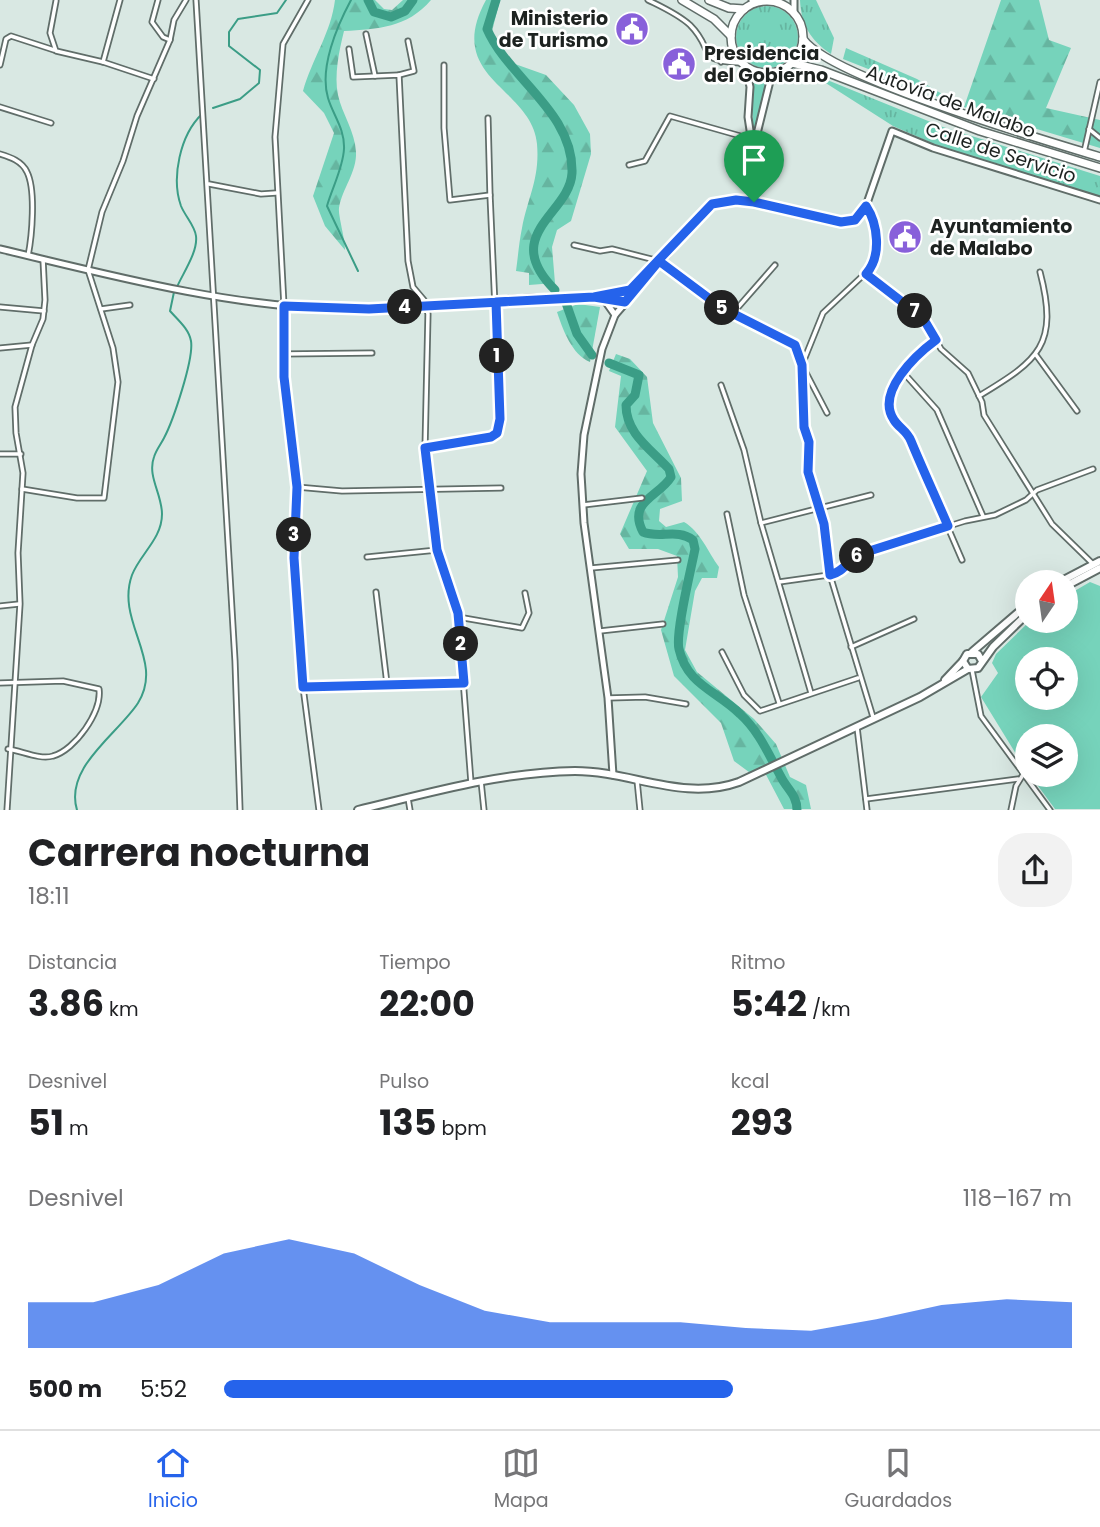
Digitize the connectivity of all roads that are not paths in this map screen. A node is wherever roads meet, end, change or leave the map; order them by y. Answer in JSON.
{"nodes":[{"id":1,"x":120,"y":0,"type":"edge"},
{"id":2,"x":158,"y":0,"type":"edge"},
{"id":3,"x":186,"y":0,"type":"edge"},
{"id":4,"x":196,"y":0,"type":"edge"},
{"id":5,"x":309,"y":0,"type":"edge"},
{"id":6,"x":648,"y":0,"type":"edge"},
{"id":7,"x":682,"y":0,"type":"edge"},
{"id":8,"x":709,"y":0,"type":"edge"},
{"id":9,"x":794,"y":0,"type":"edge"},
{"id":10,"x":56,"y":1,"type":"edge"},
{"id":11,"x":765,"y":1,"type":"edge"},
{"id":12,"x":777,"y":1,"type":"edge"},
{"id":13,"x":753,"y":2,"type":"edge"},
{"id":14,"x":745,"y":8,"type":"junction"},
{"id":15,"x":794,"y":14,"type":"junction"},
{"id":16,"x":366,"y":34,"type":"dead end"},
{"id":17,"x":730,"y":36,"type":"junction"},
{"id":18,"x":803,"y":39,"type":"junction"},
{"id":19,"x":170,"y":40,"type":"junction"},
{"id":20,"x":408,"y":41,"type":"dead end"},
{"id":21,"x":349,"y":50,"type":"dead end"},
{"id":22,"x":733,"y":50,"type":"junction"},
{"id":23,"x":56,"y":51,"type":"junction"},
{"id":24,"x":103,"y":62,"type":"junction"},
{"id":25,"x":719,"y":63,"type":"junction"},
{"id":26,"x":792,"y":63,"type":"junction"},
{"id":27,"x":0,"y":65,"type":"edge"},
{"id":28,"x":444,"y":65,"type":"dead end"},
{"id":29,"x":744,"y":65,"type":"junction"},
{"id":30,"x":772,"y":73,"type":"junction"},
{"id":31,"x":399,"y":75,"type":"junction"},
{"id":32,"x":375,"y":76,"type":"junction"},
{"id":33,"x":154,"y":79,"type":"junction"},
{"id":34,"x":1100,"y":82,"type":"edge"},
{"id":35,"x":0,"y":107,"type":"edge"},
{"id":36,"x":488,"y":118,"type":"dead end"},
{"id":37,"x":51,"y":123,"type":"dead end"},
{"id":38,"x":1089,"y":129,"type":"junction"},
{"id":39,"x":1100,"y":138,"type":"edge"},
{"id":40,"x":751,"y":139,"type":"junction"},
{"id":41,"x":753,"y":150,"type":"junction"},
{"id":42,"x":1084,"y":152,"type":"junction"},
{"id":43,"x":0,"y":153,"type":"edge"},
{"id":44,"x":1100,"y":157,"type":"edge"},
{"id":45,"x":629,"y":165,"type":"dead end"},
{"id":46,"x":1100,"y":168,"type":"edge"},
{"id":47,"x":209,"y":184,"type":"junction"},
{"id":48,"x":276,"y":193,"type":"junction"},
{"id":49,"x":490,"y":195,"type":"junction"},
{"id":50,"x":1100,"y":200,"type":"edge"},
{"id":51,"x":754,"y":202,"type":"junction"},
{"id":52,"x":866,"y":206,"type":"junction"},
{"id":53,"x":573,"y":245,"type":"dead end"},
{"id":54,"x":0,"y":249,"type":"edge"},
{"id":55,"x":27,"y":256,"type":"junction"},
{"id":56,"x":43,"y":259,"type":"junction"},
{"id":57,"x":659,"y":261,"type":"junction"},
{"id":58,"x":775,"y":265,"type":"dead end"},
{"id":59,"x":88,"y":270,"type":"junction"},
{"id":60,"x":1040,"y":272,"type":"dead end"},
{"id":61,"x":866,"y":274,"type":"junction"},
{"id":62,"x":634,"y":289,"type":"junction"},
{"id":63,"x":614,"y":293,"type":"junction"},
{"id":64,"x":212,"y":295,"type":"junction"},
{"id":65,"x":594,"y":297,"type":"junction"},
{"id":66,"x":603,"y":298,"type":"junction"},
{"id":67,"x":626,"y":299,"type":"junction"},
{"id":68,"x":496,"y":302,"type":"junction"},
{"id":69,"x":130,"y":305,"type":"dead end"},
{"id":70,"x":284,"y":306,"type":"junction"},
{"id":71,"x":426,"y":306,"type":"junction"},
{"id":72,"x":0,"y":307,"type":"edge"},
{"id":73,"x":100,"y":309,"type":"junction"},
{"id":74,"x":44,"y":311,"type":"junction"},
{"id":75,"x":733,"y":313,"type":"junction"},
{"id":76,"x":615,"y":315,"type":"junction"},
{"id":77,"x":936,"y":340,"type":"junction"},
{"id":78,"x":32,"y":345,"type":"junction"},
{"id":79,"x":0,"y":348,"type":"edge"},
{"id":80,"x":372,"y":353,"type":"dead end"},
{"id":81,"x":283,"y":354,"type":"junction"},
{"id":82,"x":1036,"y":355,"type":"junction"},
{"id":83,"x":802,"y":365,"type":"junction"},
{"id":84,"x":902,"y":371,"type":"junction"},
{"id":85,"x":721,"y":385,"type":"dead end"},
{"id":86,"x":979,"y":396,"type":"junction"},
{"id":87,"x":1077,"y":411,"type":"dead end"},
{"id":88,"x":827,"y":413,"type":"dead end"},
{"id":89,"x":425,"y":448,"type":"junction"},
{"id":90,"x":0,"y":454,"type":"edge"},
{"id":91,"x":21,"y":454,"type":"junction"},
{"id":92,"x":1093,"y":469,"type":"dead end"},
{"id":93,"x":297,"y":487,"type":"junction"},
{"id":94,"x":501,"y":488,"type":"dead end"},
{"id":95,"x":22,"y":489,"type":"junction"},
{"id":96,"x":430,"y":489,"type":"junction"},
{"id":97,"x":1033,"y":493,"type":"junction"},
{"id":98,"x":871,"y":495,"type":"dead end"},
{"id":99,"x":642,"y":498,"type":"dead end"},
{"id":100,"x":583,"y":505,"type":"junction"},
{"id":101,"x":821,"y":509,"type":"junction"},
{"id":102,"x":727,"y":514,"type":"dead end"},
{"id":103,"x":983,"y":516,"type":"junction"},
{"id":104,"x":761,"y":523,"type":"junction"},
{"id":105,"x":948,"y":526,"type":"junction"},
{"id":106,"x":437,"y":550,"type":"junction"},
{"id":107,"x":367,"y":557,"type":"dead end"},
{"id":108,"x":678,"y":560,"type":"dead end"},
{"id":109,"x":962,"y":560,"type":"dead end"},
{"id":110,"x":1098,"y":565,"type":"edge"},
{"id":111,"x":591,"y":568,"type":"junction"},
{"id":112,"x":1078,"y":574,"type":"edge"},
{"id":113,"x":830,"y":575,"type":"junction"},
{"id":114,"x":1078,"y":578,"type":"edge"},
{"id":115,"x":779,"y":582,"type":"junction"},
{"id":116,"x":376,"y":592,"type":"dead end"},
{"id":117,"x":525,"y":593,"type":"dead end"},
{"id":118,"x":20,"y":604,"type":"junction"},
{"id":119,"x":0,"y":606,"type":"edge"},
{"id":120,"x":1015,"y":614,"type":"edge"},
{"id":121,"x":458,"y":617,"type":"junction"},
{"id":122,"x":914,"y":619,"type":"dead end"},
{"id":123,"x":663,"y":624,"type":"dead end"},
{"id":124,"x":1015,"y":627,"type":"edge"},
{"id":125,"x":598,"y":631,"type":"junction"},
{"id":126,"x":851,"y":647,"type":"junction"},
{"id":127,"x":722,"y":652,"type":"dead end"},
{"id":128,"x":972,"y":652,"type":"junction"},
{"id":129,"x":963,"y":661,"type":"junction"},
{"id":130,"x":982,"y":661,"type":"junction"},
{"id":131,"x":970,"y":670,"type":"junction"},
{"id":132,"x":858,"y":678,"type":"junction"},
{"id":133,"x":944,"y":681,"type":"junction"},
{"id":134,"x":0,"y":683,"type":"edge"},
{"id":135,"x":13,"y":683,"type":"junction"},
{"id":136,"x":464,"y":683,"type":"junction"},
{"id":137,"x":387,"y":684,"type":"junction"},
{"id":138,"x":303,"y":687,"type":"junction"},
{"id":139,"x":811,"y":693,"type":"junction"},
{"id":140,"x":608,"y":698,"type":"junction"},
{"id":141,"x":779,"y":703,"type":"junction"},
{"id":142,"x":686,"y":704,"type":"dead end"},
{"id":143,"x":873,"y":717,"type":"junction"},
{"id":144,"x":857,"y":725,"type":"junction"},
{"id":145,"x":8,"y":749,"type":"junction"},
{"id":146,"x":1015,"y":761,"type":"edge"},
{"id":147,"x":613,"y":775,"type":"junction"},
{"id":148,"x":1015,"y":779,"type":"edge"},
{"id":149,"x":637,"y":780,"type":"junction"},
{"id":150,"x":481,"y":781,"type":"junction"},
{"id":151,"x":471,"y":783,"type":"junction"},
{"id":152,"x":1016,"y":787,"type":"edge"},
{"id":153,"x":1034,"y":787,"type":"edge"},
{"id":154,"x":408,"y":798,"type":"junction"},
{"id":155,"x":866,"y":799,"type":"junction"},
{"id":156,"x":7,"y":810,"type":"edge"},
{"id":157,"x":240,"y":810,"type":"edge"},
{"id":158,"x":319,"y":810,"type":"edge"},
{"id":159,"x":358,"y":810,"type":"edge"},
{"id":160,"x":410,"y":810,"type":"edge"},
{"id":161,"x":484,"y":810,"type":"edge"},
{"id":162,"x":640,"y":810,"type":"edge"},
{"id":163,"x":867,"y":810,"type":"edge"},
{"id":164,"x":1012,"y":810,"type":"edge"},
{"id":165,"x":1051,"y":810,"type":"edge"}],
"edges":[{"from":1,"to":24,"type":"street"},
{"from":2,"to":19,"type":"street"},
{"from":3,"to":19,"type":"street"},
{"from":4,"to":47,"type":"street"},
{"from":5,"to":48,"type":"street"},
{"from":6,"to":25,"type":"street"},
{"from":7,"to":17,"type":"highway"},
{"from":8,"to":14,"type":"highway"},
{"from":9,"to":15,"type":"street"},
{"from":10,"to":23,"type":"street"},
{"from":11,"to":12,"type":"highway"},
{"from":11,"to":13,"type":"highway"},
{"from":12,"to":15,"type":"highway"},
{"from":13,"to":14,"type":"highway"},
{"from":14,"to":17,"type":"highway"},
{"from":15,"to":18,"type":"highway"},
{"from":16,"to":32,"type":"street"},
{"from":17,"to":22,"type":"highway"},
{"from":18,"to":26,"type":"highway"},
{"from":18,"to":42,"type":"highway","name":"Autovía de Malabo"},
{"from":19,"to":33,"type":"street"},
{"from":20,"to":31,"type":"street"},
{"from":21,"to":32,"type":"street"},
{"from":22,"to":25,"type":"street"},
{"from":22,"to":29,"type":"highway"},
{"from":23,"to":24,"type":"street"},
{"from":23,"to":27,"type":"street"},
{"from":24,"to":33,"type":"street"},
{"from":25,"to":29,"type":"street"},
{"from":26,"to":30,"type":"highway"},
{"from":26,"to":46,"type":"highway","name":"Autovía de Malabo"},
{"from":28,"to":49,"type":"street"},
{"from":29,"to":30,"type":"highway"},
{"from":29,"to":40,"type":"street"},
{"from":30,"to":41,"type":"street"},
{"from":31,"to":32,"type":"street"},
{"from":31,"to":71,"type":"street"},
{"from":33,"to":59,"type":"street"},
{"from":34,"to":38,"type":"street"},
{"from":35,"to":37,"type":"street"},
{"from":36,"to":49,"type":"street"},
{"from":38,"to":39,"type":"street"},
{"from":38,"to":42,"type":"street"},
{"from":40,"to":41,"type":"street"},
{"from":40,"to":45,"type":"street"},
{"from":41,"to":51,"type":"street"},
{"from":42,"to":44,"type":"highway","name":"Autovía de Malabo"},
{"from":43,"to":55,"type":"street"},
{"from":47,"to":48,"type":"street"},
{"from":47,"to":64,"type":"street"},
{"from":48,"to":70,"type":"street"},
{"from":49,"to":68,"type":"street"},
{"from":50,"to":52,"type":"street","name":"Calle de Servicio"},
{"from":51,"to":52,"type":"street"},
{"from":51,"to":57,"type":"street"},
{"from":52,"to":61,"type":"street"},
{"from":53,"to":57,"type":"street"},
{"from":54,"to":55,"type":"street"},
{"from":55,"to":56,"type":"street"},
{"from":56,"to":59,"type":"street"},
{"from":56,"to":74,"type":"street"},
{"from":57,"to":62,"type":"street"},
{"from":57,"to":75,"type":"street"},
{"from":58,"to":75,"type":"street"},
{"from":59,"to":64,"type":"street"},
{"from":59,"to":73,"type":"street"},
{"from":60,"to":82,"type":"street"},
{"from":61,"to":77,"type":"street"},
{"from":61,"to":83,"type":"street"},
{"from":62,"to":63,"type":"street"},
{"from":62,"to":67,"type":"street"},
{"from":63,"to":65,"type":"street"},
{"from":63,"to":67,"type":"street"},
{"from":64,"to":70,"type":"street"},
{"from":64,"to":157,"type":"street"},
{"from":65,"to":66,"type":"street"},
{"from":65,"to":68,"type":"street"},
{"from":66,"to":67,"type":"street"},
{"from":66,"to":76,"type":"street"},
{"from":67,"to":76,"type":"street"},
{"from":68,"to":71,"type":"street"},
{"from":68,"to":89,"type":"street"},
{"from":69,"to":73,"type":"street"},
{"from":70,"to":71,"type":"street"},
{"from":70,"to":81,"type":"street"},
{"from":71,"to":89,"type":"street"},
{"from":72,"to":74,"type":"street"},
{"from":73,"to":95,"type":"street"},
{"from":74,"to":78,"type":"street"},
{"from":75,"to":83,"type":"street"},
{"from":76,"to":100,"type":"street"},
{"from":77,"to":84,"type":"street"},
{"from":77,"to":86,"type":"street"},
{"from":78,"to":79,"type":"street"},
{"from":78,"to":91,"type":"street"},
{"from":80,"to":81,"type":"street"},
{"from":81,"to":93,"type":"street"},
{"from":82,"to":86,"type":"street"},
{"from":82,"to":87,"type":"street"},
{"from":83,"to":88,"type":"street"},
{"from":83,"to":101,"type":"street"},
{"from":84,"to":103,"type":"street"},
{"from":84,"to":105,"type":"street"},
{"from":85,"to":104,"type":"street"},
{"from":86,"to":97,"type":"street"},
{"from":89,"to":96,"type":"street"},
{"from":90,"to":91,"type":"street"},
{"from":91,"to":95,"type":"street"},
{"from":92,"to":97,"type":"street"},
{"from":93,"to":96,"type":"street"},
{"from":93,"to":138,"type":"street"},
{"from":94,"to":96,"type":"street"},
{"from":95,"to":118,"type":"street"},
{"from":96,"to":106,"type":"street"},
{"from":97,"to":103,"type":"street"},
{"from":97,"to":110,"type":"street"},
{"from":98,"to":101,"type":"street"},
{"from":99,"to":100,"type":"street"},
{"from":100,"to":111,"type":"street"},
{"from":101,"to":104,"type":"street"},
{"from":101,"to":113,"type":"street"},
{"from":102,"to":141,"type":"street"},
{"from":103,"to":105,"type":"street"},
{"from":104,"to":115,"type":"street"},
{"from":105,"to":109,"type":"street"},
{"from":105,"to":113,"type":"street"},
{"from":106,"to":107,"type":"street"},
{"from":106,"to":121,"type":"street"},
{"from":108,"to":111,"type":"street"},
{"from":110,"to":112,"type":"main road"},
{"from":110,"to":114,"type":"main road"},
{"from":111,"to":125,"type":"street"},
{"from":113,"to":115,"type":"street"},
{"from":113,"to":126,"type":"street"},
{"from":115,"to":139,"type":"street"},
{"from":116,"to":137,"type":"street"},
{"from":117,"to":121,"type":"street"},
{"from":118,"to":119,"type":"street"},
{"from":118,"to":135,"type":"street"},
{"from":120,"to":128,"type":"main road"},
{"from":121,"to":136,"type":"street"},
{"from":122,"to":126,"type":"street"},
{"from":123,"to":125,"type":"street"},
{"from":124,"to":130,"type":"main road"},
{"from":125,"to":140,"type":"street"},
{"from":126,"to":132,"type":"street"},
{"from":127,"to":141,"type":"street"},
{"from":128,"to":129,"type":"main road"},
{"from":128,"to":130,"type":"main road"},
{"from":129,"to":131,"type":"main road"},
{"from":129,"to":133,"type":"main road"},
{"from":130,"to":131,"type":"main road"},
{"from":131,"to":133,"type":"main road"},
{"from":131,"to":146,"type":"street"},
{"from":132,"to":139,"type":"street"},
{"from":132,"to":143,"type":"street"},
{"from":133,"to":143,"type":"main road"},
{"from":134,"to":135,"type":"street"},
{"from":135,"to":145,"type":"street"},
{"from":135,"to":145,"type":"street"},
{"from":136,"to":137,"type":"street"},
{"from":136,"to":151,"type":"street"},
{"from":137,"to":138,"type":"street"},
{"from":138,"to":158,"type":"street"},
{"from":139,"to":141,"type":"street"},
{"from":140,"to":142,"type":"street"},
{"from":140,"to":147,"type":"street"},
{"from":143,"to":144,"type":"main road"},
{"from":144,"to":149,"type":"main road"},
{"from":144,"to":155,"type":"street"},
{"from":145,"to":156,"type":"street"},
{"from":147,"to":149,"type":"main road"},
{"from":147,"to":150,"type":"main road"},
{"from":148,"to":155,"type":"street"},
{"from":149,"to":162,"type":"street"},
{"from":150,"to":151,"type":"main road"},
{"from":150,"to":161,"type":"street"},
{"from":151,"to":154,"type":"main road"},
{"from":152,"to":164,"type":"street"},
{"from":153,"to":165,"type":"street"},
{"from":154,"to":159,"type":"main road"},
{"from":154,"to":160,"type":"street"},
{"from":155,"to":163,"type":"street"}]}
